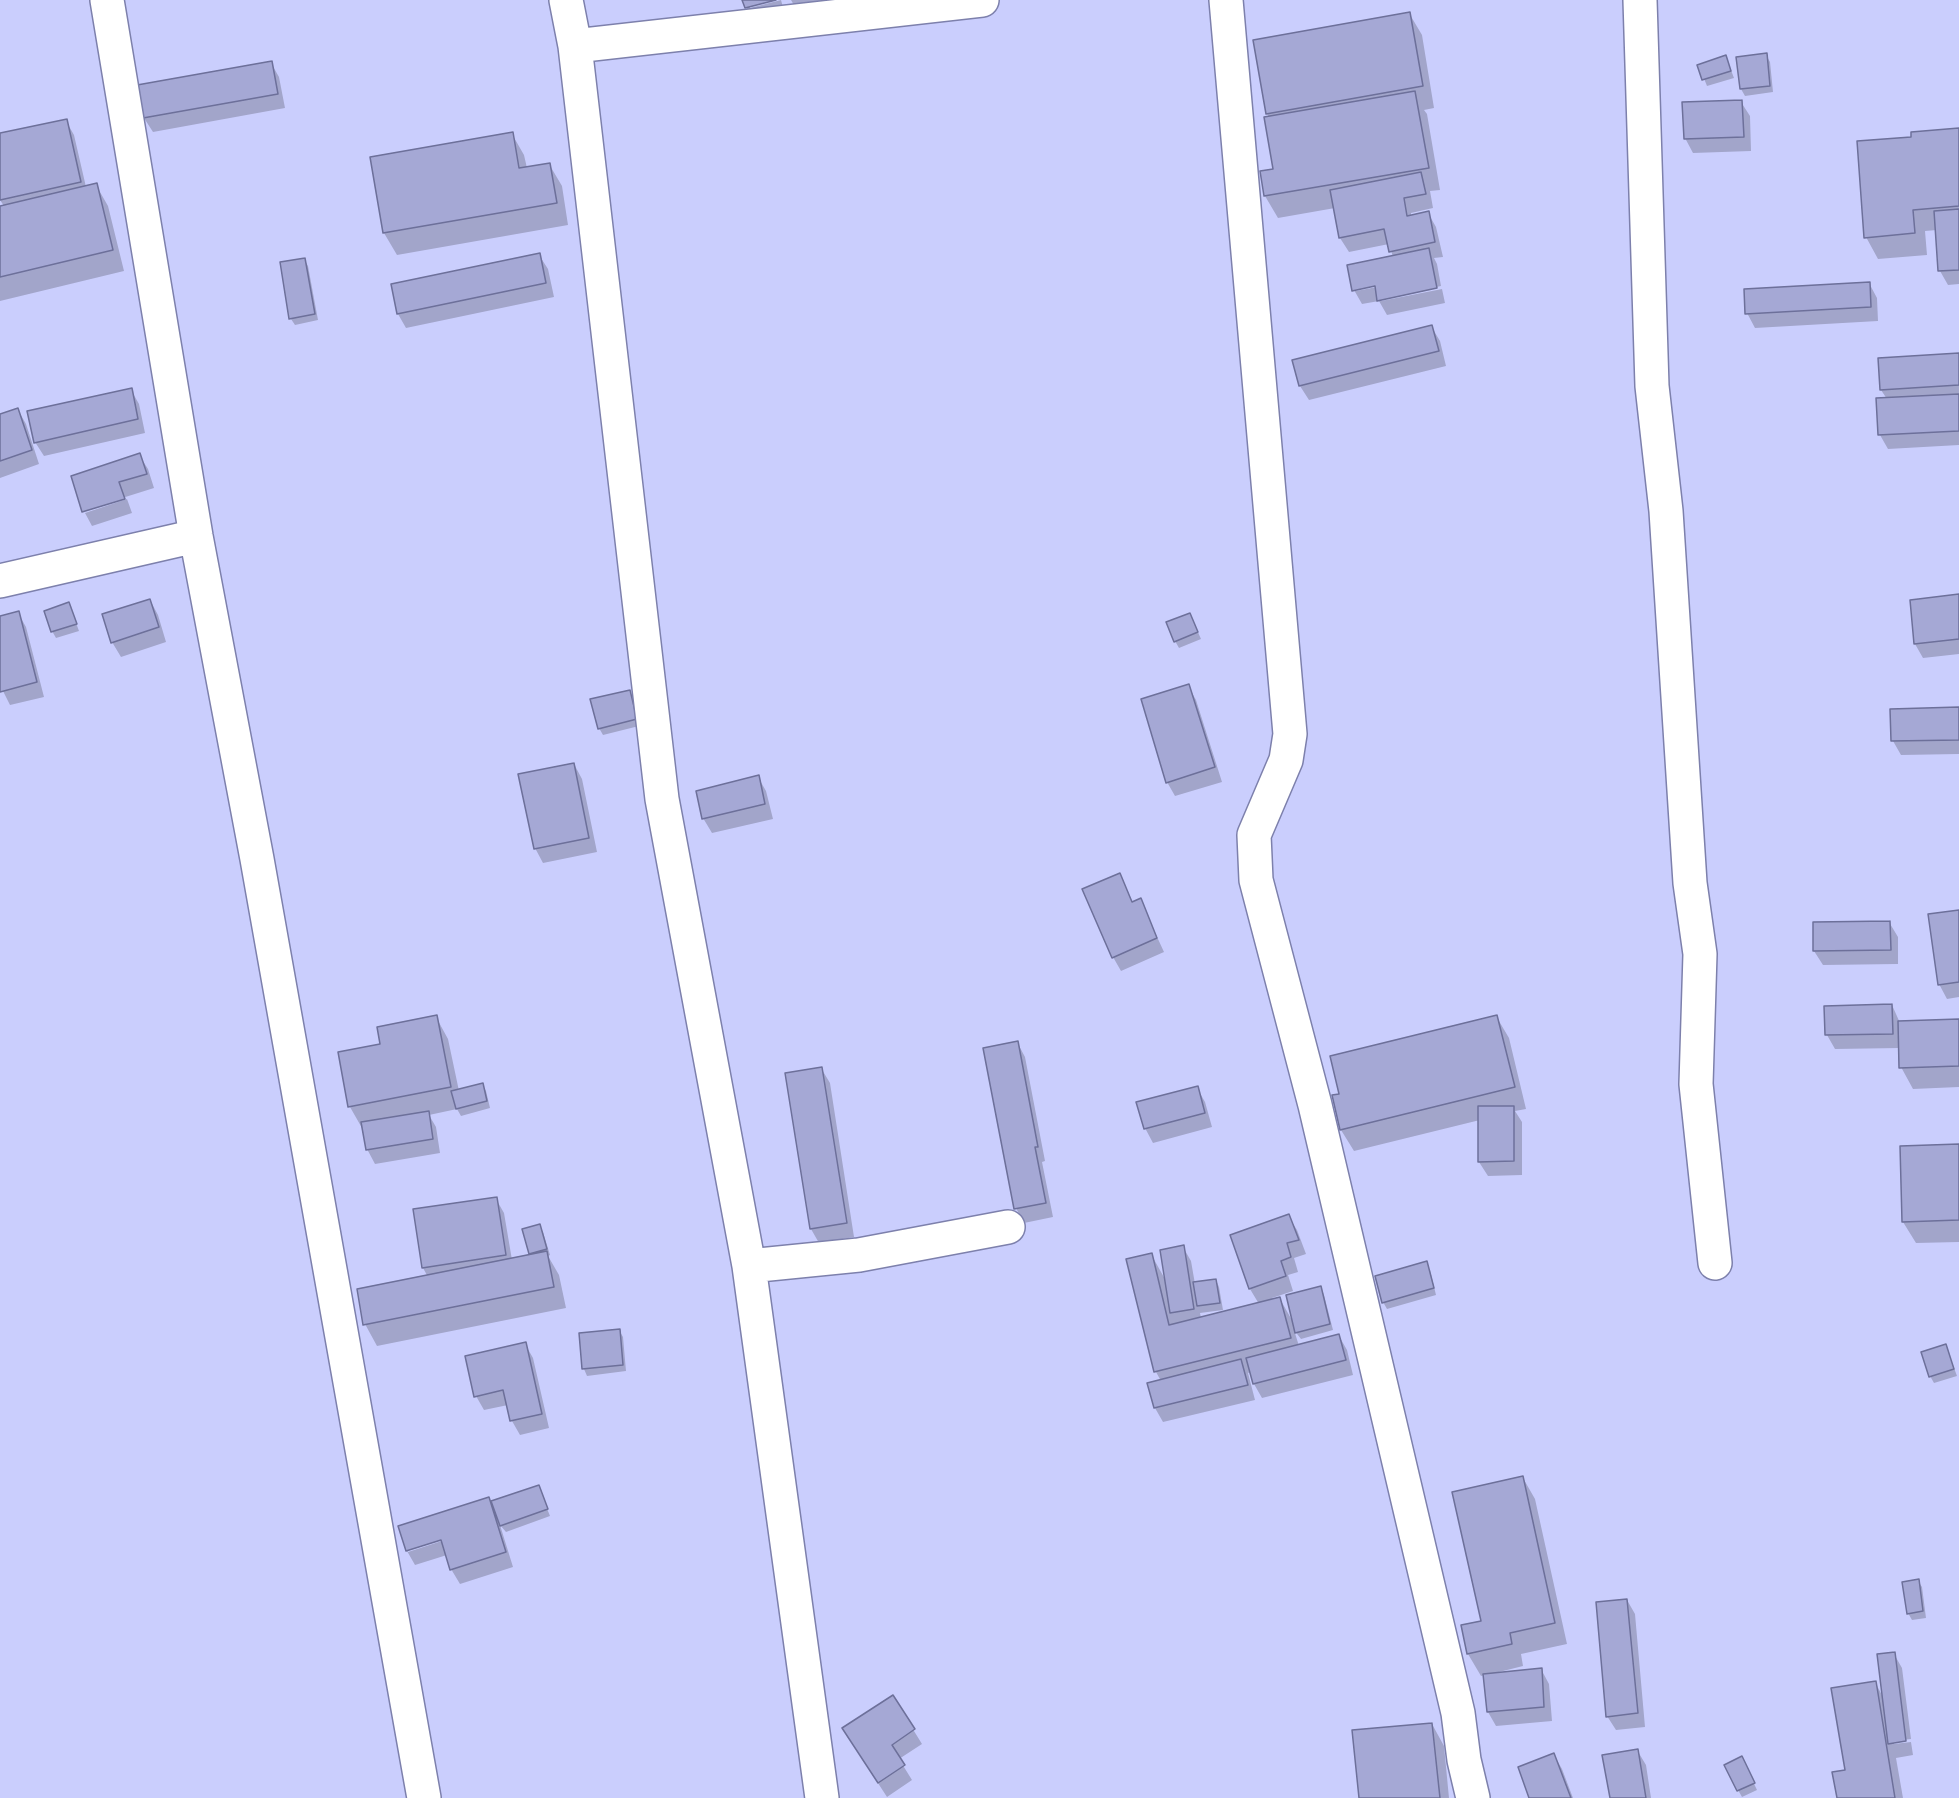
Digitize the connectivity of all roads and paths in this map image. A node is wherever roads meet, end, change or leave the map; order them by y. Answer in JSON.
{"nodes":[{"id":1,"x":107,"y":0,"type":"edge"},
{"id":2,"x":566,"y":0,"type":"edge"},
{"id":3,"x":982,"y":0,"type":"edge"},
{"id":4,"x":1226,"y":0,"type":"edge"},
{"id":5,"x":1640,"y":0,"type":"edge"},
{"id":6,"x":575,"y":46,"type":"junction"},
{"id":7,"x":196,"y":536,"type":"junction"},
{"id":8,"x":0,"y":580,"type":"edge"},
{"id":9,"x":1008,"y":1227,"type":"dead end"},
{"id":10,"x":1715,"y":1263,"type":"dead end"},
{"id":11,"x":749,"y":1266,"type":"junction"},
{"id":12,"x":424,"y":1798,"type":"edge"},
{"id":13,"x":822,"y":1798,"type":"edge"},
{"id":14,"x":1473,"y":1798,"type":"edge"}],
"edges":[{"from":1,"to":7,"type":"street"},
{"from":2,"to":6,"type":"street"},
{"from":3,"to":6,"type":"street"},
{"from":4,"to":14,"type":"street"},
{"from":5,"to":10,"type":"street"},
{"from":6,"to":11,"type":"street"},
{"from":7,"to":8,"type":"street"},
{"from":7,"to":12,"type":"street"},
{"from":9,"to":11,"type":"street"},
{"from":11,"to":13,"type":"street"}]}
